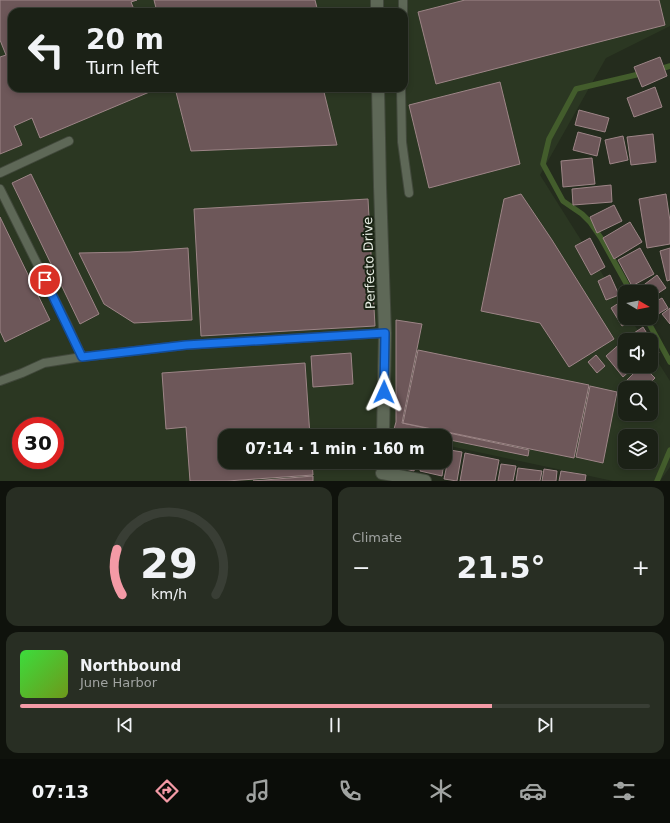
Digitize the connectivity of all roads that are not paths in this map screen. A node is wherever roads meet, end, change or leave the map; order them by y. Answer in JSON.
{"nodes":[{"id":1,"x":378,"y":92,"type":"edge"},
{"id":2,"x":401,"y":92,"type":"edge"},
{"id":3,"x":69,"y":141,"type":"dead end"},
{"id":4,"x":0,"y":173,"type":"edge"},
{"id":5,"x":0,"y":189,"type":"edge"},
{"id":6,"x":409,"y":193,"type":"dead end"},
{"id":7,"x":385,"y":333,"type":"junction"},
{"id":8,"x":82,"y":357,"type":"junction"},
{"id":9,"x":0,"y":381,"type":"edge"},
{"id":10,"x":383,"y":429,"type":"edge"},
{"id":11,"x":382,"y":472,"type":"edge"},
{"id":12,"x":425,"y":481,"type":"edge"}],
"edges":[{"from":1,"to":7,"type":"street","name":"Perfecto Drive"},
{"from":2,"to":6,"type":"lane"},
{"from":3,"to":4,"type":"lane"},
{"from":5,"to":8,"type":"lane"},
{"from":7,"to":8,"type":"lane"},
{"from":7,"to":10,"type":"street","name":"Perfecto Drive"},
{"from":8,"to":9,"type":"lane"},
{"from":11,"to":12,"type":"street"}]}
